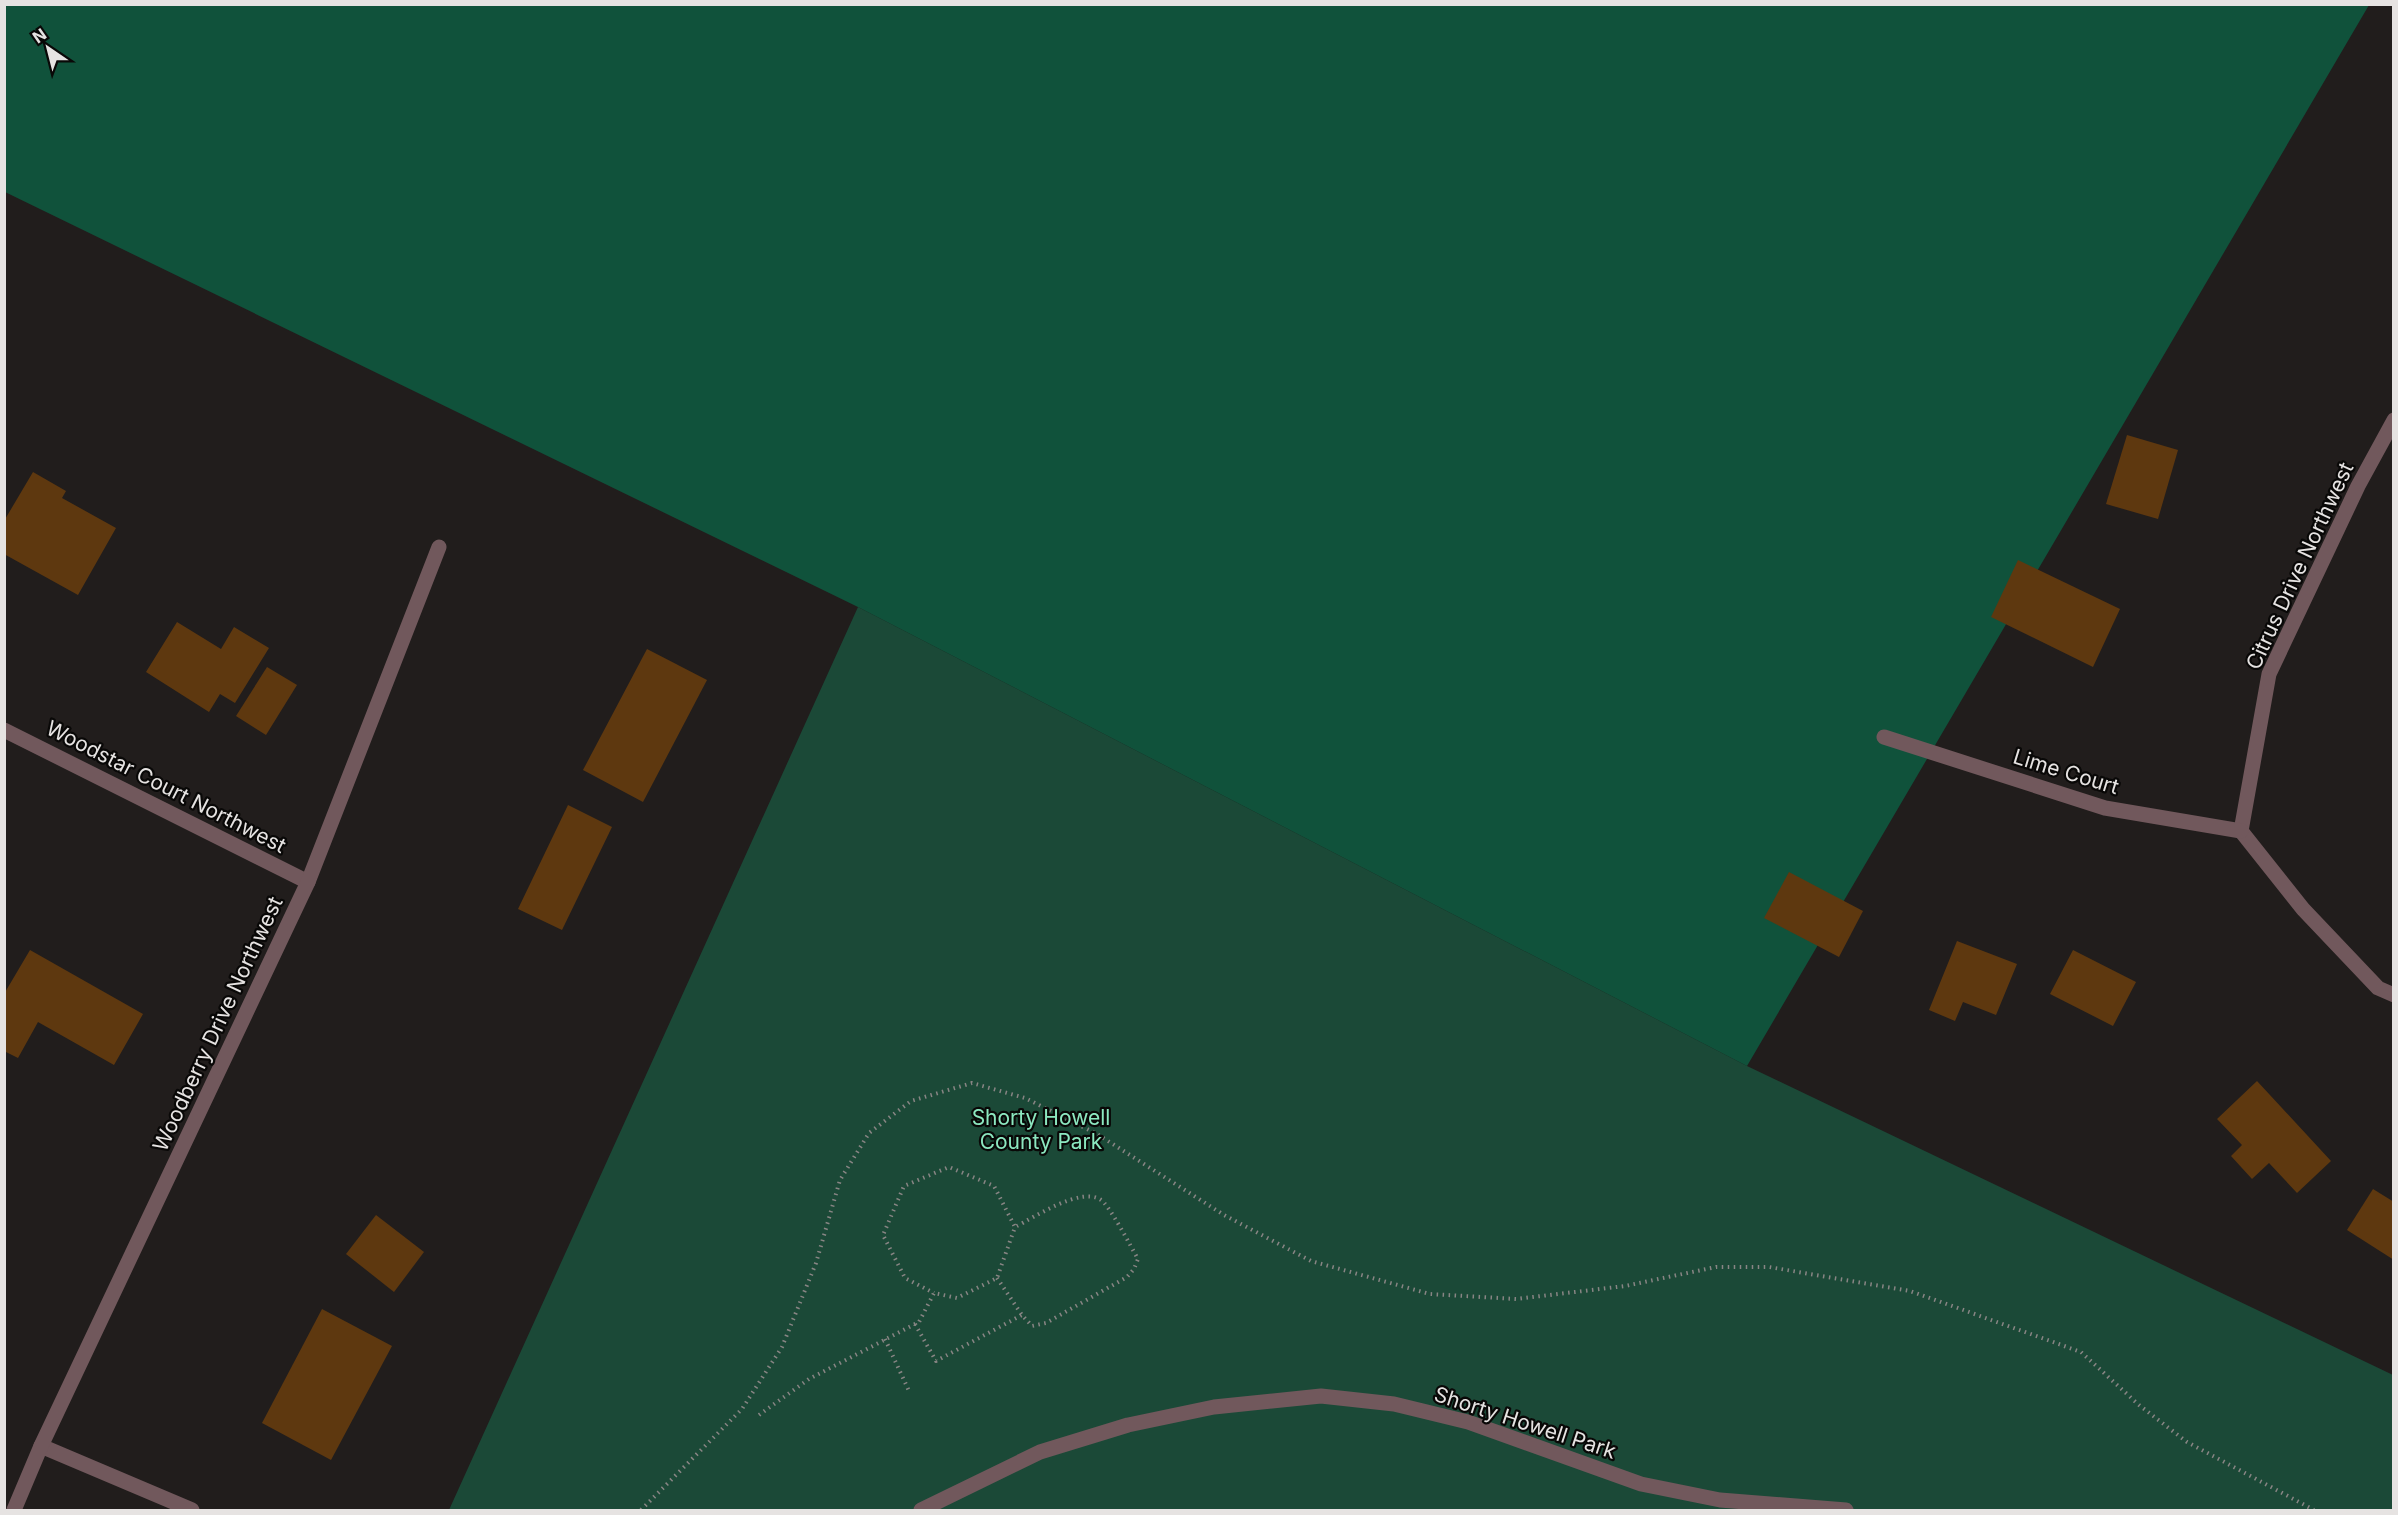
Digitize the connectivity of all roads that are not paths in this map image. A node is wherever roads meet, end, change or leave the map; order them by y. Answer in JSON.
{"nodes":[{"id":1,"x":2394,"y":420,"type":"edge"},
{"id":2,"x":440,"y":547,"type":"dead end"},
{"id":3,"x":4,"y":730,"type":"edge"},
{"id":4,"x":1884,"y":737,"type":"dead end"},
{"id":5,"x":2241,"y":831,"type":"junction"},
{"id":6,"x":308,"y":882,"type":"junction"},
{"id":7,"x":2394,"y":996,"type":"edge"},
{"id":8,"x":41,"y":1446,"type":"junction"},
{"id":9,"x":14,"y":1510,"type":"edge"},
{"id":10,"x":192,"y":1510,"type":"edge"},
{"id":11,"x":921,"y":1510,"type":"edge"},
{"id":12,"x":1846,"y":1510,"type":"edge"}],
"edges":[{"from":1,"to":5,"type":"street","name":"Citrus Drive Northwest"},
{"from":2,"to":6,"type":"street","name":"Woodberry Drive Northwest"},
{"from":3,"to":6,"type":"street","name":"Woodstar Court Northwest"},
{"from":4,"to":5,"type":"street","name":"Lime Court"},
{"from":5,"to":7,"type":"street"},
{"from":6,"to":8,"type":"street","name":"Woodberry Drive Northwest"},
{"from":8,"to":9,"type":"street","name":"Woodberry Drive Northwest"},
{"from":8,"to":10,"type":"street"},
{"from":11,"to":12,"type":"street","name":"Shorty Howell Park"}]}
